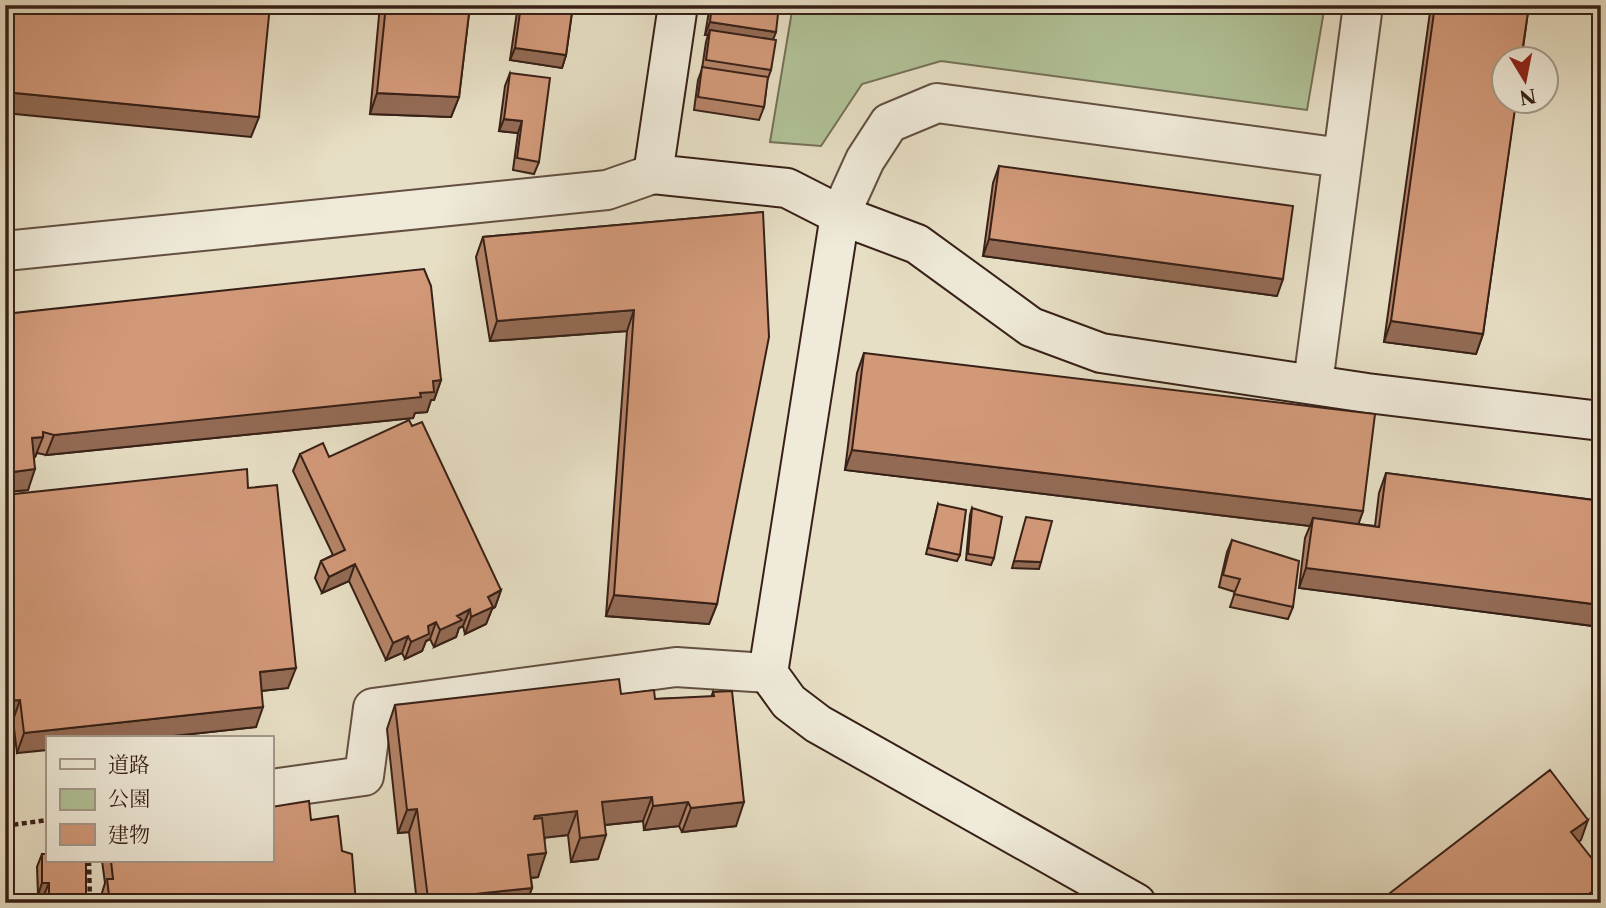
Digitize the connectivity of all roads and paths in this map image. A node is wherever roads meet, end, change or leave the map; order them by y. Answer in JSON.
{"nodes":[{"id":1,"x":678,"y":5,"type":"edge"},
{"id":2,"x":1363,"y":5,"type":"edge"},
{"id":3,"x":1342,"y":158,"type":"junction"},
{"id":4,"x":653,"y":174,"type":"junction"},
{"id":5,"x":840,"y":215,"type":"junction"},
{"id":6,"x":5,"y":251,"type":"edge"},
{"id":7,"x":1313,"y":383,"type":"junction"},
{"id":8,"x":1601,"y":421,"type":"edge"},
{"id":9,"x":768,"y":673,"type":"junction"},
{"id":10,"x":273,"y":789,"type":"edge"},
{"id":11,"x":46,"y":820,"type":"edge"},
{"id":12,"x":5,"y":826,"type":"edge"},
{"id":13,"x":89,"y":862,"type":"edge"},
{"id":14,"x":90,"y":903,"type":"edge"},
{"id":15,"x":1136,"y":903,"type":"edge"}],
"edges":[{"from":1,"to":4,"type":"street"},
{"from":2,"to":3,"type":"street"},
{"from":3,"to":5,"type":"street"},
{"from":3,"to":7,"type":"street"},
{"from":4,"to":5,"type":"street"},
{"from":4,"to":6,"type":"street"},
{"from":5,"to":7,"type":"street"},
{"from":5,"to":9,"type":"street"},
{"from":7,"to":8,"type":"street"},
{"from":9,"to":10,"type":"street"},
{"from":9,"to":15,"type":"street"},
{"from":11,"to":12,"type":"path"},
{"from":13,"to":14,"type":"path"}]}
